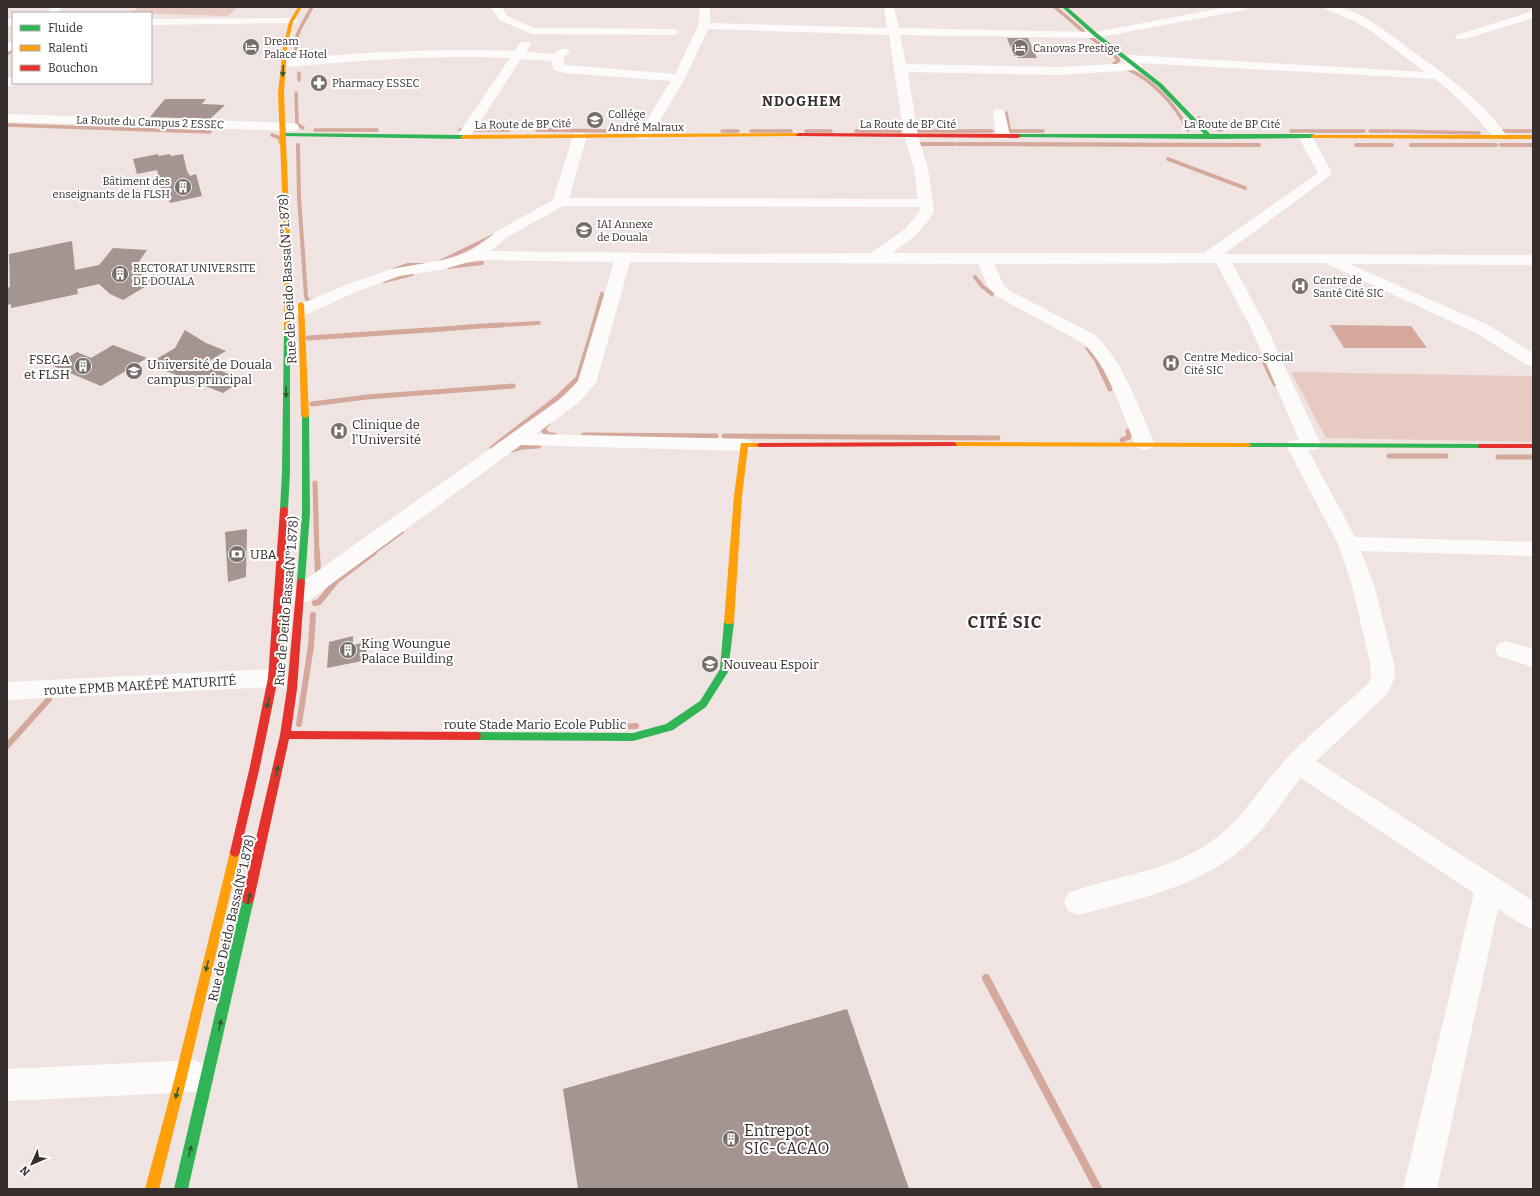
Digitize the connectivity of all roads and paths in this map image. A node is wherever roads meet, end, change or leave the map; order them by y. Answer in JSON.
{"nodes":[{"id":1,"x":300,"y":7,"type":"edge"},
{"id":2,"x":308,"y":7,"type":"edge"},
{"id":3,"x":494,"y":7,"type":"edge"},
{"id":4,"x":705,"y":7,"type":"edge"},
{"id":5,"x":889,"y":7,"type":"edge"},
{"id":6,"x":1064,"y":7,"type":"edge"},
{"id":7,"x":1244,"y":7,"type":"edge"},
{"id":8,"x":1337,"y":8,"type":"edge"},
{"id":9,"x":1533,"y":14,"type":"edge"},
{"id":10,"x":292,"y":21,"type":"junction"},
{"id":11,"x":152,"y":22,"type":"edge"},
{"id":12,"x":704,"y":26,"type":"junction"},
{"id":13,"x":532,"y":31,"type":"junction"},
{"id":14,"x":894,"y":31,"type":"junction"},
{"id":15,"x":580,"y":32,"type":"junction"},
{"id":16,"x":673,"y":32,"type":"dead end"},
{"id":17,"x":1096,"y":35,"type":"junction"},
{"id":18,"x":1461,"y":37,"type":"dead end"},
{"id":19,"x":519,"y":54,"type":"junction"},
{"id":20,"x":557,"y":58,"type":"junction"},
{"id":21,"x":292,"y":63,"type":"junction"},
{"id":22,"x":1132,"y":63,"type":"junction"},
{"id":23,"x":901,"y":68,"type":"junction"},
{"id":24,"x":1438,"y":76,"type":"junction"},
{"id":25,"x":292,"y":77,"type":"dead end"},
{"id":26,"x":680,"y":78,"type":"junction"},
{"id":27,"x":999,"y":113,"type":"dead end"},
{"id":28,"x":7,"y":118,"type":"edge"},
{"id":29,"x":289,"y":131,"type":"junction"},
{"id":30,"x":580,"y":136,"type":"junction"},
{"id":31,"x":644,"y":136,"type":"junction"},
{"id":32,"x":911,"y":136,"type":"junction"},
{"id":33,"x":1003,"y":136,"type":"junction"},
{"id":34,"x":1305,"y":136,"type":"junction"},
{"id":35,"x":1500,"y":136,"type":"junction"},
{"id":36,"x":463,"y":137,"type":"junction"},
{"id":37,"x":1210,"y":137,"type":"junction"},
{"id":38,"x":1533,"y":137,"type":"edge"},
{"id":39,"x":560,"y":202,"type":"junction"},
{"id":40,"x":927,"y":203,"type":"junction"},
{"id":41,"x":474,"y":255,"type":"junction"},
{"id":42,"x":623,"y":258,"type":"junction"},
{"id":43,"x":874,"y":258,"type":"junction"},
{"id":44,"x":1214,"y":258,"type":"junction"},
{"id":45,"x":984,"y":259,"type":"junction"},
{"id":46,"x":1325,"y":259,"type":"junction"},
{"id":47,"x":1533,"y":260,"type":"edge"},
{"id":48,"x":301,"y":302,"type":"joint"},
{"id":49,"x":1533,"y":361,"type":"edge"},
{"id":50,"x":517,"y":439,"type":"junction"},
{"id":51,"x":1145,"y":444,"type":"junction"},
{"id":52,"x":744,"y":445,"type":"junction"},
{"id":53,"x":1304,"y":445,"type":"junction"},
{"id":54,"x":1533,"y":446,"type":"edge"},
{"id":55,"x":1348,"y":544,"type":"junction"},
{"id":56,"x":1533,"y":549,"type":"edge"},
{"id":57,"x":300,"y":595,"type":"junction"},
{"id":58,"x":1506,"y":650,"type":"dead end"},
{"id":59,"x":1533,"y":658,"type":"edge"},
{"id":60,"x":273,"y":678,"type":"junction"},
{"id":61,"x":7,"y":691,"type":"edge"},
{"id":62,"x":285,"y":735,"type":"junction"},
{"id":63,"x":1298,"y":763,"type":"junction"},
{"id":64,"x":1489,"y":888,"type":"junction"},
{"id":65,"x":1078,"y":902,"type":"dead end"},
{"id":66,"x":1533,"y":916,"type":"edge"},
{"id":67,"x":195,"y":1076,"type":"junction"},
{"id":68,"x":7,"y":1085,"type":"edge"},
{"id":69,"x":152,"y":1189,"type":"edge"},
{"id":70,"x":181,"y":1189,"type":"edge"},
{"id":71,"x":1420,"y":1189,"type":"edge"}],
"edges":[{"from":1,"to":10,"type":"street"},
{"from":2,"to":21,"type":"street"},
{"from":3,"to":13,"type":"street"},
{"from":4,"to":12,"type":"street"},
{"from":5,"to":14,"type":"street"},
{"from":6,"to":17,"type":"street"},
{"from":7,"to":17,"type":"street"},
{"from":8,"to":24,"type":"street"},
{"from":9,"to":18,"type":"street"},
{"from":10,"to":11,"type":"street"},
{"from":10,"to":29,"type":"street","one_way":true},
{"from":12,"to":14,"type":"street"},
{"from":12,"to":26,"type":"street"},
{"from":13,"to":15,"type":"street"},
{"from":13,"to":19,"type":"street"},
{"from":14,"to":17,"type":"street"},
{"from":14,"to":23,"type":"street"},
{"from":15,"to":16,"type":"street"},
{"from":15,"to":20,"type":"street"},
{"from":17,"to":22,"type":"street"},
{"from":19,"to":20,"type":"street"},
{"from":19,"to":21,"type":"street"},
{"from":19,"to":36,"type":"street"},
{"from":20,"to":26,"type":"street"},
{"from":21,"to":25,"type":"street"},
{"from":22,"to":23,"type":"street"},
{"from":22,"to":24,"type":"street"},
{"from":22,"to":37,"type":"street"},
{"from":23,"to":32,"type":"street"},
{"from":24,"to":35,"type":"street"},
{"from":26,"to":31,"type":"street"},
{"from":27,"to":33,"type":"street"},
{"from":28,"to":29,"type":"street","name":"La Route du Campus 2 ESSEC"},
{"from":29,"to":36,"type":"street","name":"La Route de BP Cité"},
{"from":29,"to":60,"type":"street","one_way":true},
{"from":30,"to":31,"type":"street","name":"La Route de BP Cité"},
{"from":30,"to":36,"type":"street","name":"La Route de BP Cité"},
{"from":30,"to":39,"type":"street"},
{"from":31,"to":32,"type":"street","name":"La Route de BP Cité"},
{"from":32,"to":33,"type":"street","name":"La Route de BP Cité"},
{"from":32,"to":40,"type":"street"},
{"from":33,"to":37,"type":"street","name":"La Route de BP Cité"},
{"from":34,"to":35,"type":"street","name":"La Route de BP Cité"},
{"from":34,"to":37,"type":"street","name":"La Route de BP Cité"},
{"from":34,"to":44,"type":"street"},
{"from":35,"to":38,"type":"street","name":"La Route de BP Cité"},
{"from":39,"to":40,"type":"street"},
{"from":39,"to":41,"type":"street"},
{"from":40,"to":43,"type":"street"},
{"from":41,"to":42,"type":"street"},
{"from":41,"to":48,"type":"street"},
{"from":42,"to":43,"type":"street"},
{"from":42,"to":50,"type":"street"},
{"from":43,"to":45,"type":"street"},
{"from":44,"to":45,"type":"street"},
{"from":44,"to":46,"type":"street"},
{"from":44,"to":53,"type":"street"},
{"from":45,"to":51,"type":"street"},
{"from":46,"to":47,"type":"street"},
{"from":46,"to":49,"type":"street"},
{"from":48,"to":57,"type":"street","name":"Rue de Deido Bassa(N°1.878)"},
{"from":50,"to":52,"type":"street"},
{"from":50,"to":57,"type":"street"},
{"from":51,"to":52,"type":"street"},
{"from":51,"to":53,"type":"street"},
{"from":52,"to":62,"type":"street","name":"route Stade Mario Ecole Public"},
{"from":53,"to":54,"type":"street"},
{"from":53,"to":55,"type":"street"},
{"from":55,"to":56,"type":"street"},
{"from":55,"to":63,"type":"street"},
{"from":57,"to":62,"type":"street","name":"Rue de Deido Bassa(N°1.878)"},
{"from":58,"to":59,"type":"street"},
{"from":60,"to":61,"type":"street","name":"route EPMB MAKÉPÉ MATURITÉ"},
{"from":60,"to":67,"type":"street","one_way":true},
{"from":67,"to":62,"type":"street","name":"Rue de Deido Bassa(N°1.878)","one_way":true},
{"from":63,"to":64,"type":"street"},
{"from":63,"to":65,"type":"street"},
{"from":64,"to":66,"type":"street"},
{"from":64,"to":71,"type":"street"},
{"from":67,"to":68,"type":"street"},
{"from":67,"to":69,"type":"street","one_way":true},
{"from":70,"to":67,"type":"street","name":"Rue de Deido Bassa(N°1.878)","one_way":true}]}
